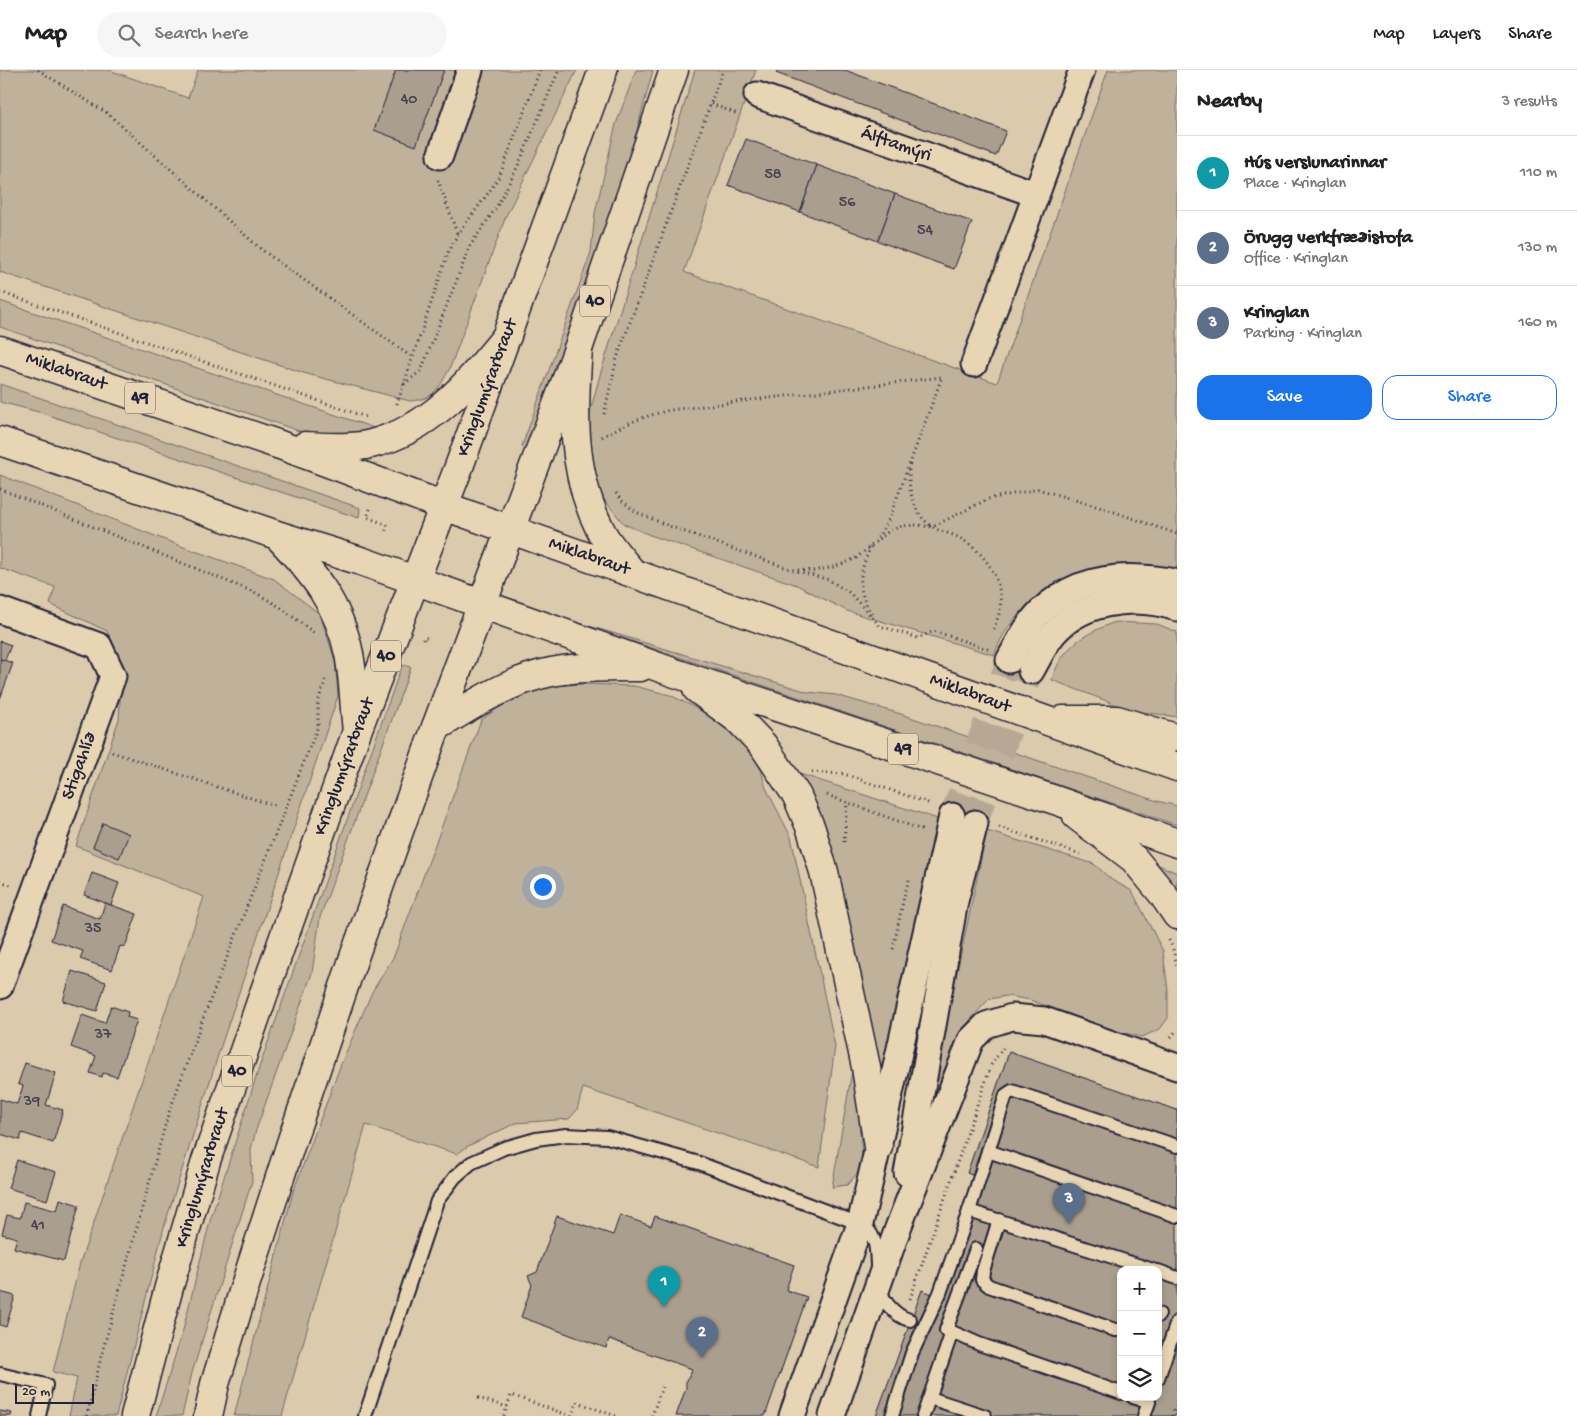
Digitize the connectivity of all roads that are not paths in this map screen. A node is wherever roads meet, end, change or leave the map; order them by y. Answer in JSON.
{"nodes":[{"id":1,"x":470,"y":70,"type":"edge"},
{"id":2,"x":602,"y":70,"type":"edge"},
{"id":3,"x":674,"y":70,"type":"edge"},
{"id":4,"x":1082,"y":70,"type":"edge"},
{"id":5,"x":756,"y":95,"type":"dead end"},
{"id":6,"x":440,"y":156,"type":"road end"},
{"id":7,"x":1035,"y":194,"type":"junction"},
{"id":8,"x":507,"y":336,"type":"junction"},
{"id":9,"x":0,"y":350,"type":"edge"},
{"id":10,"x":578,"y":350,"type":"junction"},
{"id":11,"x":974,"y":364,"type":"dead end"},
{"id":12,"x":0,"y":440,"type":"edge"},
{"id":13,"x":280,"y":445,"type":"junction"},
{"id":14,"x":444,"y":506,"type":"junction"},
{"id":15,"x":510,"y":529,"type":"junction"},
{"id":16,"x":277,"y":535,"type":"junction"},
{"id":17,"x":631,"y":571,"type":"junction"},
{"id":18,"x":415,"y":580,"type":"junction"},
{"id":19,"x":1177,"y":583,"type":"edge"},
{"id":20,"x":483,"y":604,"type":"junction"},
{"id":21,"x":1177,"y":608,"type":"edge"},
{"id":22,"x":0,"y":610,"type":"edge"},
{"id":23,"x":994,"y":655,"type":"tunnel mouth"},
{"id":24,"x":667,"y":670,"type":"junction"},
{"id":25,"x":1031,"y":671,"type":"tunnel mouth"},
{"id":26,"x":1044,"y":721,"type":"junction"},
{"id":27,"x":436,"y":727,"type":"junction"},
{"id":28,"x":357,"y":731,"type":"junction"},
{"id":29,"x":1175,"y":737,"type":"edge"},
{"id":30,"x":1177,"y":767,"type":"edge"},
{"id":31,"x":1058,"y":801,"type":"junction"},
{"id":32,"x":1147,"y":832,"type":"junction"},
{"id":33,"x":1177,"y":843,"type":"edge"},
{"id":34,"x":1177,"y":856,"type":"edge"},
{"id":35,"x":1171,"y":924,"type":"edge"},
{"id":36,"x":0,"y":986,"type":"edge"},
{"id":37,"x":1177,"y":1067,"type":"edge"},
{"id":38,"x":1177,"y":1146,"type":"edge"},
{"id":39,"x":878,"y":1147,"type":"junction"},
{"id":40,"x":988,"y":1151,"type":"junction"},
{"id":41,"x":969,"y":1211,"type":"junction"},
{"id":42,"x":1177,"y":1216,"type":"edge"},
{"id":43,"x":999,"y":1220,"type":"junction"},
{"id":44,"x":860,"y":1224,"type":"junction"},
{"id":45,"x":898,"y":1228,"type":"junction"},
{"id":46,"x":976,"y":1249,"type":"dead end"},
{"id":47,"x":1141,"y":1266,"type":"edge"},
{"id":48,"x":1162,"y":1272,"type":"edge"},
{"id":49,"x":1177,"y":1278,"type":"edge"},
{"id":50,"x":878,"y":1285,"type":"junction"},
{"id":51,"x":907,"y":1319,"type":"road end"},
{"id":52,"x":927,"y":1322,"type":"junction"},
{"id":53,"x":1177,"y":1322,"type":"edge"},
{"id":54,"x":1117,"y":1330,"type":"edge"},
{"id":55,"x":949,"y":1331,"type":"junction"},
{"id":56,"x":1162,"y":1366,"type":"edge"},
{"id":57,"x":0,"y":1374,"type":"edge"},
{"id":58,"x":1117,"y":1392,"type":"edge"},
{"id":59,"x":930,"y":1398,"type":"junction"},
{"id":60,"x":1150,"y":1401,"type":"edge"},
{"id":61,"x":796,"y":1411,"type":"edge"},
{"id":62,"x":39,"y":1416,"type":"edge"},
{"id":63,"x":135,"y":1416,"type":"edge"},
{"id":64,"x":208,"y":1416,"type":"edge"},
{"id":65,"x":365,"y":1416,"type":"edge"},
{"id":66,"x":832,"y":1416,"type":"edge"},
{"id":67,"x":892,"y":1416,"type":"edge"},
{"id":68,"x":923,"y":1416,"type":"edge"},
{"id":69,"x":985,"y":1416,"type":"edge"},
{"id":70,"x":1144,"y":1416,"type":"edge"}],
"edges":[{"from":1,"to":6,"type":"street"},
{"from":2,"to":8,"type":"main road","name":"Kringlumýrarbraut","number":"40"},
{"from":3,"to":10,"type":"main road","number":"40"},
{"from":4,"to":7,"type":"street"},
{"from":5,"to":7,"type":"street","name":"Álftamýri"},
{"from":7,"to":11,"type":"street"},
{"from":8,"to":13,"type":"main road"},
{"from":8,"to":14,"type":"main road","name":"Kringlumýrarbraut","number":"40"},
{"from":9,"to":13,"type":"main road","name":"Miklabraut","number":"49"},
{"from":10,"to":15,"type":"main road","number":"40"},
{"from":10,"to":17,"type":"main road"},
{"from":12,"to":16,"type":"main road","number":"49"},
{"from":13,"to":14,"type":"main road","name":"Miklabraut","number":"49"},
{"from":14,"to":15,"type":"main road","name":"Miklabraut","number":"49"},
{"from":14,"to":18,"type":"main road","name":"Kringlumýrarbraut","number":"40"},
{"from":15,"to":17,"type":"main road","name":"Miklabraut","number":"49"},
{"from":15,"to":20,"type":"main road","number":"40"},
{"from":16,"to":18,"type":"main road","number":"49"},
{"from":16,"to":28,"type":"main road"},
{"from":17,"to":26,"type":"main road","name":"Miklabraut","number":"49"},
{"from":18,"to":20,"type":"main road","number":"49"},
{"from":18,"to":28,"type":"main road","name":"Kringlumýrarbraut","number":"40"},
{"from":19,"to":23,"type":"street"},
{"from":20,"to":24,"type":"main road","number":"49"},
{"from":20,"to":27,"type":"main road","number":"40"},
{"from":21,"to":25,"type":"street"},
{"from":22,"to":36,"type":"street","name":"Stigahlíð"},
{"from":24,"to":27,"type":"main road"},
{"from":24,"to":31,"type":"main road","number":"49"},
{"from":24,"to":39,"type":"main road"},
{"from":26,"to":29,"type":"main road"},
{"from":26,"to":30,"type":"main road","name":"Miklabraut","number":"49"},
{"from":27,"to":64,"type":"main road","number":"40"},
{"from":28,"to":63,"type":"main road","name":"Kringlumýrarbraut","number":"40"},
{"from":31,"to":32,"type":"main road","number":"49"},
{"from":31,"to":35,"type":"main road"},
{"from":32,"to":33,"type":"main road","number":"49"},
{"from":32,"to":34,"type":"lane"},
{"from":37,"to":45,"type":"street"},
{"from":38,"to":40,"type":"lane"},
{"from":39,"to":44,"type":"street"},
{"from":39,"to":45,"type":"street"},
{"from":40,"to":41,"type":"lane"},
{"from":40,"to":42,"type":"lane"},
{"from":41,"to":43,"type":"lane"},
{"from":41,"to":52,"type":"lane"},
{"from":43,"to":47,"type":"lane"},
{"from":43,"to":54,"type":"lane"},
{"from":44,"to":50,"type":"lane"},
{"from":44,"to":61,"type":"street"},
{"from":44,"to":65,"type":"lane"},
{"from":45,"to":50,"type":"street"},
{"from":46,"to":55,"type":"lane"},
{"from":48,"to":49,"type":"lane"},
{"from":50,"to":51,"type":"lane"},
{"from":50,"to":66,"type":"street"},
{"from":52,"to":55,"type":"lane"},
{"from":52,"to":67,"type":"lane"},
{"from":53,"to":56,"type":"lane"},
{"from":55,"to":58,"type":"lane"},
{"from":55,"to":59,"type":"lane"},
{"from":57,"to":62,"type":"lane"},
{"from":59,"to":68,"type":"lane"},
{"from":59,"to":69,"type":"lane"},
{"from":60,"to":70,"type":"lane"}]}
